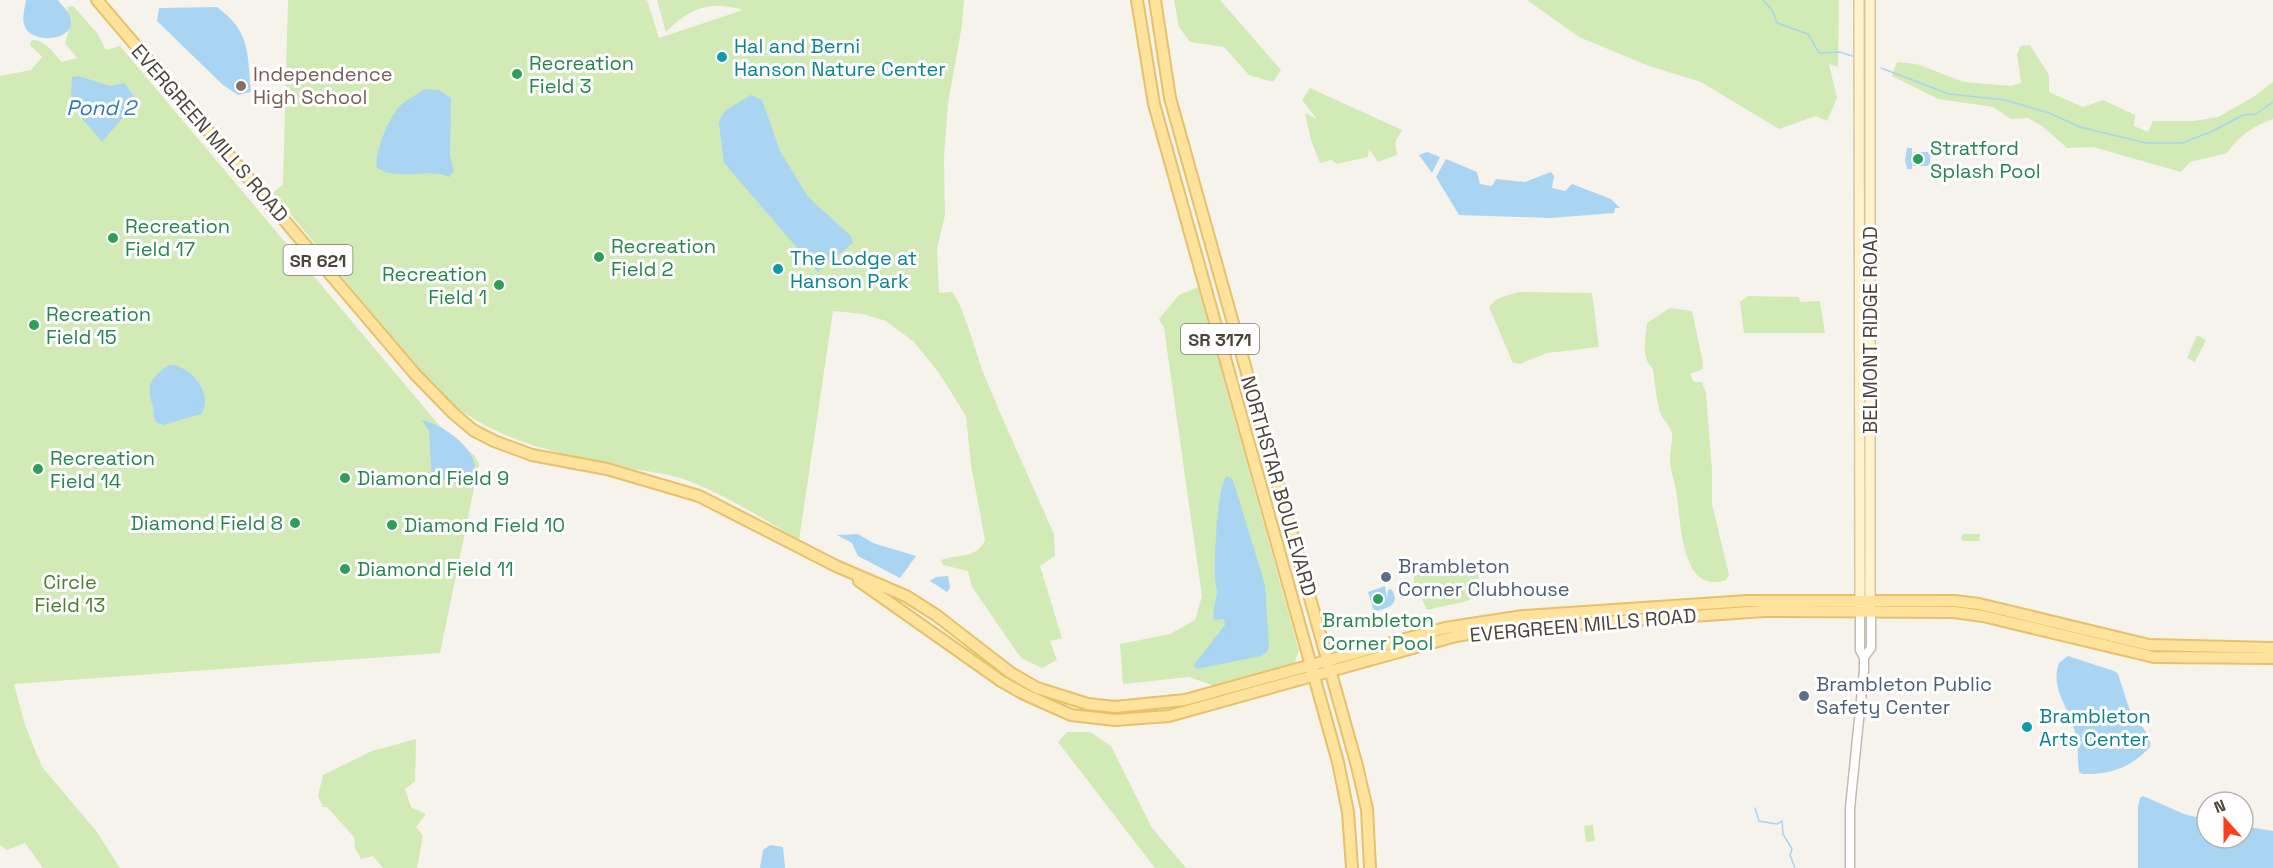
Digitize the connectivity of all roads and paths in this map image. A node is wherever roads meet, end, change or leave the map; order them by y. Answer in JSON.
{"nodes":[{"id":1,"x":97,"y":0,"type":"edge"},
{"id":2,"x":1137,"y":0,"type":"edge"},
{"id":3,"x":1155,"y":0,"type":"edge"},
{"id":4,"x":1858,"y":0,"type":"edge"},
{"id":5,"x":1870,"y":0,"type":"edge"},
{"id":6,"x":836,"y":566,"type":"junction"},
{"id":7,"x":1865,"y":606,"type":"junction"},
{"id":8,"x":2273,"y":648,"type":"edge"},
{"id":9,"x":2273,"y":658,"type":"edge"},
{"id":10,"x":1329,"y":666,"type":"junction"},
{"id":11,"x":1312,"y":671,"type":"junction"},
{"id":12,"x":1185,"y":700,"type":"junction"},
{"id":13,"x":1115,"y":707,"type":"junction"},
{"id":14,"x":1062,"y":711,"type":"junction"},
{"id":15,"x":1115,"y":720,"type":"junction"},
{"id":16,"x":1352,"y":868,"type":"edge"},
{"id":17,"x":1370,"y":868,"type":"edge"},
{"id":18,"x":1850,"y":868,"type":"edge"}],
"edges":[{"from":1,"to":6,"type":"main road","name":"EVERGREEN MILLS ROAD","number":"SR 621"},
{"from":2,"to":11,"type":"main road","name":"NORTHSTAR BOULEVARD","number":"SR 3171"},
{"from":3,"to":10,"type":"main road","name":"NORTHSTAR BOULEVARD","number":"SR 3171"},
{"from":4,"to":7,"type":"main road","name":"BELMONT RIDGE ROAD"},
{"from":5,"to":7,"type":"main road","name":"BELMONT RIDGE ROAD"},
{"from":6,"to":13,"type":"main road","name":"EVERGREEN MILLS ROAD","number":"SR 621"},
{"from":6,"to":14,"type":"main road","name":"EVERGREEN MILLS ROAD","number":"SR 621"},
{"from":7,"to":8,"type":"main road","name":"EVERGREEN MILLS ROAD"},
{"from":7,"to":9,"type":"main road","name":"EVERGREEN MILLS ROAD"},
{"from":7,"to":10,"type":"main road","name":"EVERGREEN MILLS ROAD"},
{"from":7,"to":18,"type":"street","name":"BELMONT RIDGE ROAD"},
{"from":10,"to":11,"type":"main road","name":"EVERGREEN MILLS ROAD"},
{"from":10,"to":17,"type":"main road","name":"NORTHSTAR BOULEVARD","number":"SR 3171"},
{"from":11,"to":12,"type":"main road","name":"EVERGREEN MILLS ROAD"},
{"from":11,"to":15,"type":"main road","name":"EVERGREEN MILLS ROAD"},
{"from":11,"to":16,"type":"main road","name":"NORTHSTAR BOULEVARD","number":"SR 3171"},
{"from":12,"to":13,"type":"main road","name":"EVERGREEN MILLS ROAD"},
{"from":12,"to":15,"type":"main road"},
{"from":13,"to":14,"type":"main road"},
{"from":14,"to":15,"type":"main road","name":"EVERGREEN MILLS ROAD"}]}
